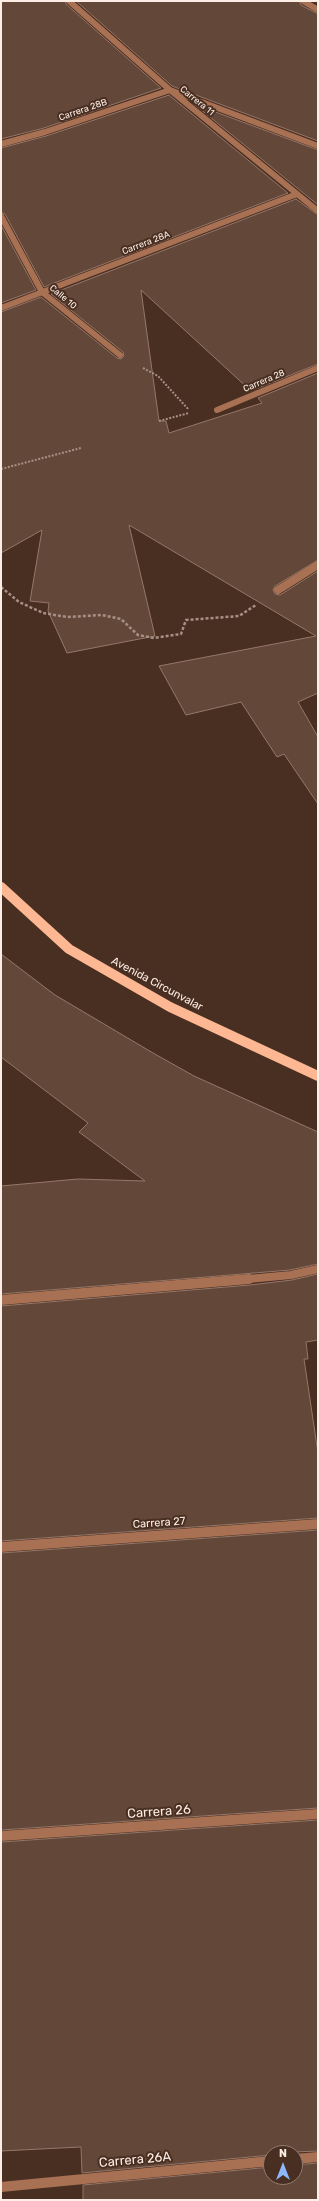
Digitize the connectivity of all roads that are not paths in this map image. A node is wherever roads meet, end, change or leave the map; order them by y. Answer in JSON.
{"nodes":[{"id":1,"x":69,"y":1,"type":"edge"},
{"id":2,"x":303,"y":1,"type":"edge"},
{"id":3,"x":318,"y":10,"type":"edge"},
{"id":4,"x":170,"y":90,"type":"junction"},
{"id":5,"x":1,"y":144,"type":"edge"},
{"id":6,"x":318,"y":146,"type":"edge"},
{"id":7,"x":297,"y":194,"type":"junction"},
{"id":8,"x":318,"y":211,"type":"edge"},
{"id":9,"x":1,"y":216,"type":"edge"},
{"id":10,"x":42,"y":292,"type":"junction"},
{"id":11,"x":1,"y":308,"type":"edge"},
{"id":12,"x":120,"y":354,"type":"road end"},
{"id":13,"x":318,"y":368,"type":"edge"},
{"id":14,"x":217,"y":410,"type":"dead end"},
{"id":15,"x":318,"y":565,"type":"edge"},
{"id":16,"x":278,"y":590,"type":"road end"},
{"id":17,"x":1,"y":887,"type":"edge"},
{"id":18,"x":318,"y":1076,"type":"edge"},
{"id":19,"x":318,"y":1269,"type":"edge"},
{"id":20,"x":1,"y":1300,"type":"edge"},
{"id":21,"x":318,"y":1524,"type":"edge"},
{"id":22,"x":1,"y":1547,"type":"edge"},
{"id":23,"x":318,"y":1814,"type":"edge"},
{"id":24,"x":1,"y":1836,"type":"edge"},
{"id":25,"x":318,"y":2157,"type":"edge"},
{"id":26,"x":303,"y":2158,"type":"edge"},
{"id":27,"x":263,"y":2162,"type":"edge"},
{"id":28,"x":1,"y":2187,"type":"edge"}],
"edges":[{"from":1,"to":4,"type":"street","name":"Carrera 11"},
{"from":2,"to":3,"type":"street"},
{"from":4,"to":5,"type":"street","name":"Carrera 28B"},
{"from":4,"to":6,"type":"street"},
{"from":4,"to":7,"type":"street","name":"Carrera 11"},
{"from":7,"to":8,"type":"street","name":"Carrera 11"},
{"from":7,"to":10,"type":"street","name":"Carrera 28A"},
{"from":9,"to":10,"type":"street","name":"Calle 10"},
{"from":10,"to":11,"type":"street","name":"Carrera 28A"},
{"from":10,"to":12,"type":"street","name":"Calle 10"},
{"from":13,"to":14,"type":"street","name":"Carrera 28"},
{"from":15,"to":16,"type":"street"},
{"from":17,"to":18,"type":"main road","name":"Avenida Circunvalar"},
{"from":19,"to":20,"type":"street"},
{"from":21,"to":22,"type":"street","name":"Carrera 27"},
{"from":23,"to":24,"type":"street","name":"Carrera 26"},
{"from":25,"to":26,"type":"street"},
{"from":27,"to":28,"type":"street","name":"Carrera 26A"}]}
